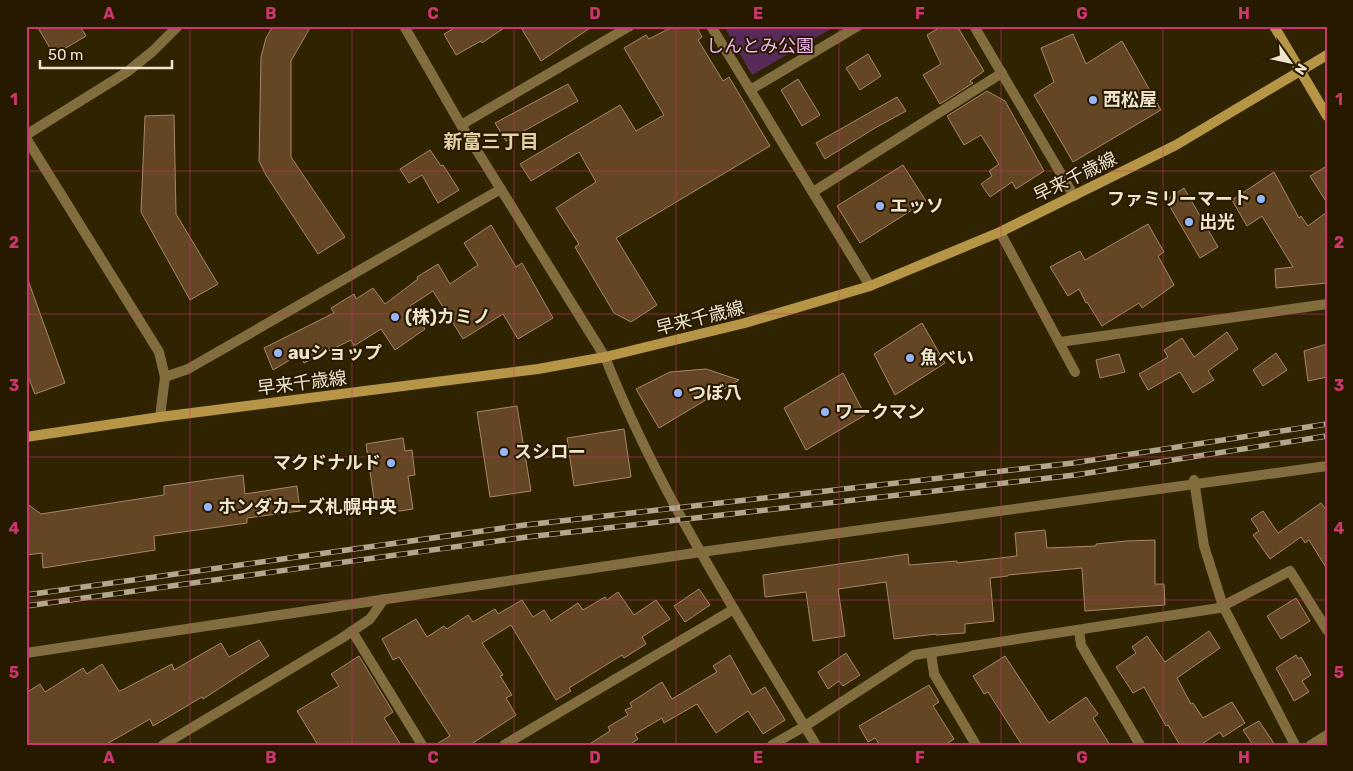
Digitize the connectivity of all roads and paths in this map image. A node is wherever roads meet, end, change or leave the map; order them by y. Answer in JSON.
{"nodes":[{"id":1,"x":178,"y":26,"type":"edge"},
{"id":2,"x":404,"y":26,"type":"edge"},
{"id":3,"x":630,"y":26,"type":"edge"},
{"id":4,"x":711,"y":26,"type":"edge"},
{"id":5,"x":858,"y":26,"type":"edge"},
{"id":6,"x":974,"y":26,"type":"edge"},
{"id":7,"x":1274,"y":26,"type":"edge"},
{"id":8,"x":1327,"y":55,"type":"edge"},
{"id":9,"x":1299,"y":71,"type":"junction"},
{"id":10,"x":1002,"y":73,"type":"junction"},
{"id":11,"x":750,"y":90,"type":"junction"},
{"id":12,"x":1327,"y":116,"type":"edge"},
{"id":13,"x":461,"y":125,"type":"junction"},
{"id":14,"x":26,"y":136,"type":"edge"},
{"id":15,"x":500,"y":189,"type":"junction"},
{"id":16,"x":812,"y":192,"type":"junction"},
{"id":17,"x":1074,"y":196,"type":"junction"},
{"id":18,"x":1000,"y":232,"type":"junction"},
{"id":19,"x":870,"y":286,"type":"junction"},
{"id":20,"x":1327,"y":304,"type":"edge"},
{"id":21,"x":1060,"y":342,"type":"junction"},
{"id":22,"x":605,"y":357,"type":"junction"},
{"id":23,"x":1076,"y":372,"type":"dead end"},
{"id":24,"x":165,"y":377,"type":"junction"},
{"id":25,"x":160,"y":417,"type":"junction"},
{"id":26,"x":26,"y":436,"type":"edge"},
{"id":27,"x":1327,"y":466,"type":"edge"},
{"id":28,"x":1195,"y":482,"type":"junction"},
{"id":29,"x":701,"y":552,"type":"junction"},
{"id":30,"x":384,"y":599,"type":"junction"},
{"id":31,"x":1223,"y":606,"type":"junction"},
{"id":32,"x":734,"y":609,"type":"junction"},
{"id":33,"x":1079,"y":630,"type":"junction"},
{"id":34,"x":1327,"y":630,"type":"edge"},
{"id":35,"x":352,"y":631,"type":"junction"},
{"id":36,"x":26,"y":653,"type":"edge"},
{"id":37,"x":931,"y":653,"type":"junction"},
{"id":38,"x":805,"y":726,"type":"junction"},
{"id":39,"x":1327,"y":736,"type":"edge"},
{"id":40,"x":163,"y":745,"type":"edge"},
{"id":41,"x":422,"y":745,"type":"edge"},
{"id":42,"x":504,"y":745,"type":"edge"},
{"id":43,"x":772,"y":745,"type":"edge"},
{"id":44,"x":816,"y":745,"type":"edge"},
{"id":45,"x":976,"y":745,"type":"edge"},
{"id":46,"x":1140,"y":745,"type":"edge"},
{"id":47,"x":1295,"y":745,"type":"edge"},
{"id":48,"x":1311,"y":745,"type":"edge"}],
"edges":[{"from":1,"to":14,"type":"street"},
{"from":2,"to":13,"type":"street"},
{"from":3,"to":13,"type":"street"},
{"from":4,"to":11,"type":"street"},
{"from":5,"to":11,"type":"street"},
{"from":6,"to":10,"type":"street"},
{"from":7,"to":9,"type":"main road"},
{"from":8,"to":9,"type":"main road","name":"早来千歳線"},
{"from":9,"to":12,"type":"main road"},
{"from":9,"to":17,"type":"main road","name":"早来千歳線"},
{"from":10,"to":16,"type":"street"},
{"from":10,"to":17,"type":"street"},
{"from":11,"to":16,"type":"street"},
{"from":13,"to":15,"type":"street"},
{"from":14,"to":24,"type":"street"},
{"from":15,"to":22,"type":"street"},
{"from":15,"to":24,"type":"street"},
{"from":16,"to":19,"type":"street"},
{"from":17,"to":18,"type":"main road","name":"早来千歳線"},
{"from":18,"to":19,"type":"main road","name":"早来千歳線"},
{"from":18,"to":21,"type":"street"},
{"from":19,"to":22,"type":"main road","name":"早来千歳線"},
{"from":20,"to":21,"type":"street"},
{"from":21,"to":23,"type":"street"},
{"from":22,"to":25,"type":"main road","name":"早来千歳線"},
{"from":22,"to":29,"type":"street"},
{"from":24,"to":25,"type":"street"},
{"from":25,"to":26,"type":"main road","name":"早来千歳線"},
{"from":27,"to":28,"type":"street"},
{"from":28,"to":29,"type":"street"},
{"from":28,"to":31,"type":"street"},
{"from":29,"to":30,"type":"street"},
{"from":29,"to":32,"type":"street"},
{"from":30,"to":35,"type":"street"},
{"from":30,"to":36,"type":"street"},
{"from":31,"to":33,"type":"street"},
{"from":31,"to":34,"type":"street"},
{"from":31,"to":47,"type":"street"},
{"from":32,"to":38,"type":"street"},
{"from":32,"to":42,"type":"street"},
{"from":33,"to":37,"type":"street"},
{"from":33,"to":46,"type":"street"},
{"from":35,"to":40,"type":"street"},
{"from":35,"to":41,"type":"street"},
{"from":37,"to":38,"type":"street"},
{"from":37,"to":45,"type":"street"},
{"from":38,"to":43,"type":"street"},
{"from":38,"to":44,"type":"street"},
{"from":39,"to":48,"type":"street"}]}
